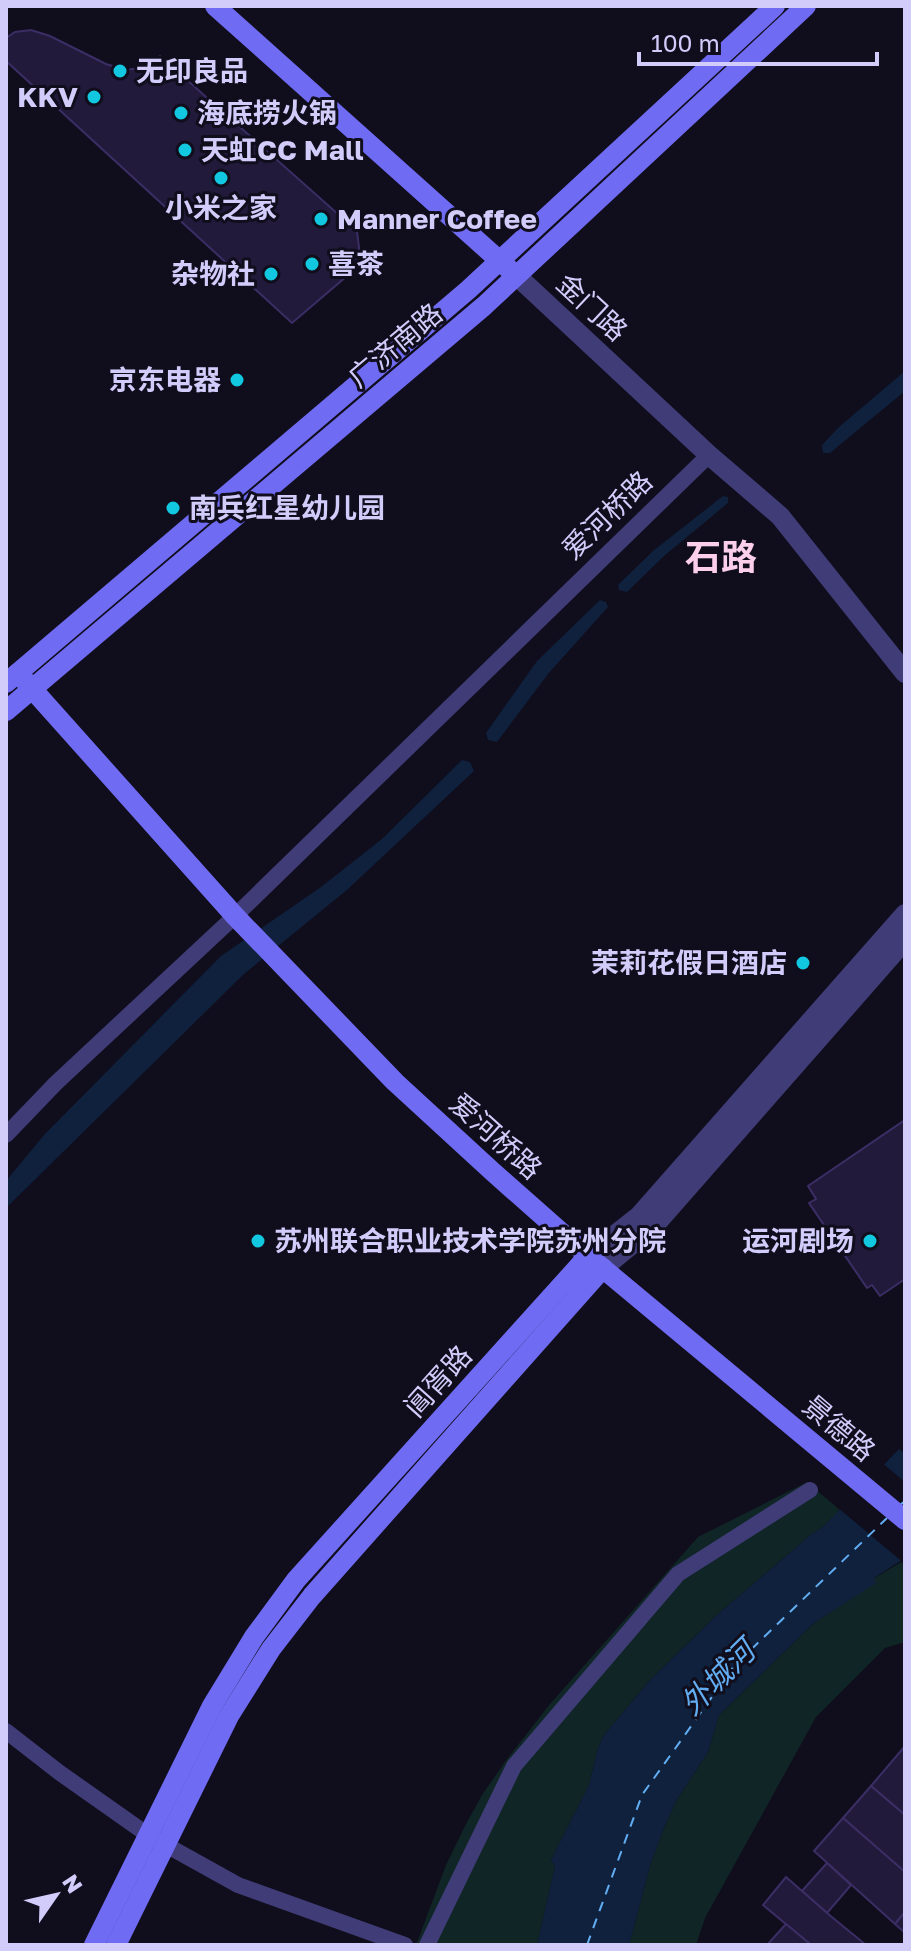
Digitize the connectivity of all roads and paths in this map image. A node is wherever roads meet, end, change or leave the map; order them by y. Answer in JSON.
{"nodes":[{"id":1,"x":215,"y":6,"type":"edge"},
{"id":2,"x":775,"y":6,"type":"edge"},
{"id":3,"x":806,"y":6,"type":"edge"},
{"id":4,"x":500,"y":260,"type":"junction"},
{"id":5,"x":517,"y":276,"type":"junction"},
{"id":6,"x":709,"y":455,"type":"junction"},
{"id":7,"x":905,"y":673,"type":"edge"},
{"id":8,"x":12,"y":678,"type":"edge"},
{"id":9,"x":32,"y":689,"type":"junction"},
{"id":10,"x":6,"y":711,"type":"edge"},
{"id":11,"x":905,"y":914,"type":"edge"},
{"id":12,"x":239,"y":920,"type":"junction"},
{"id":13,"x":905,"y":940,"type":"edge"},
{"id":14,"x":6,"y":1135,"type":"edge"},
{"id":15,"x":596,"y":1262,"type":"junction"},
{"id":16,"x":737,"y":1379,"type":"joint"},
{"id":17,"x":810,"y":1490,"type":"dead end"},
{"id":18,"x":905,"y":1520,"type":"edge"},
{"id":19,"x":6,"y":1731,"type":"edge"},
{"id":20,"x":156,"y":1840,"type":"junction"},
{"id":21,"x":94,"y":1945,"type":"edge"},
{"id":22,"x":116,"y":1945,"type":"edge"},
{"id":23,"x":405,"y":1945,"type":"edge"},
{"id":24,"x":427,"y":1945,"type":"edge"}],
"edges":[{"from":1,"to":4,"type":"main road","name":"金门路"},
{"from":2,"to":4,"type":"main road","name":"广济南路"},
{"from":3,"to":5,"type":"main road","name":"广济南路"},
{"from":4,"to":5,"type":"main road","name":"金门路"},
{"from":4,"to":8,"type":"main road","name":"广济南路"},
{"from":5,"to":6,"type":"street","name":"金门路"},
{"from":5,"to":9,"type":"main road","name":"广济南路"},
{"from":6,"to":7,"type":"street","name":"金门路"},
{"from":6,"to":12,"type":"street","name":"爱河桥路"},
{"from":8,"to":9,"type":"main road","name":"爱河桥路"},
{"from":9,"to":10,"type":"main road","name":"广济南路"},
{"from":9,"to":12,"type":"main road","name":"爱河桥路"},
{"from":11,"to":15,"type":"street","name":"阊胥路"},
{"from":12,"to":14,"type":"street","name":"爱河桥路"},
{"from":12,"to":15,"type":"main road","name":"爱河桥路"},
{"from":13,"to":15,"type":"street","name":"阊胥路"},
{"from":15,"to":16,"type":"main road","name":"爱河桥路"},
{"from":15,"to":20,"type":"main road","name":"阊胥路"},
{"from":16,"to":18,"type":"main road","name":"景德路"},
{"from":17,"to":24,"type":"street"},
{"from":19,"to":20,"type":"street"},
{"from":20,"to":21,"type":"main road","name":"阊胥路"},
{"from":20,"to":22,"type":"main road","name":"阊胥路"},
{"from":20,"to":23,"type":"street"}]}
